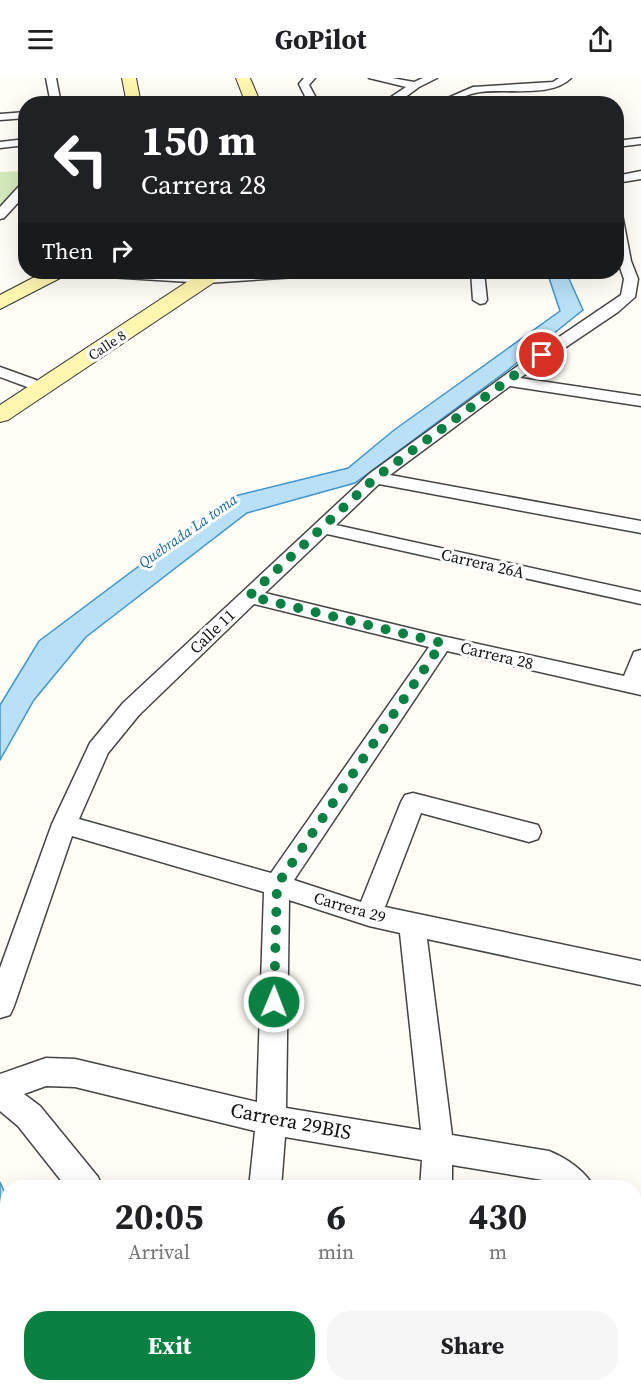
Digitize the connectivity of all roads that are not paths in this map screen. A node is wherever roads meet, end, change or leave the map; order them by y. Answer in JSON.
{"nodes":[{"id":1,"x":51,"y":78,"type":"edge"},
{"id":2,"x":121,"y":78,"type":"edge"},
{"id":3,"x":129,"y":78,"type":"edge"},
{"id":4,"x":243,"y":78,"type":"edge"},
{"id":5,"x":310,"y":78,"type":"edge"},
{"id":6,"x":374,"y":78,"type":"edge"},
{"id":7,"x":432,"y":78,"type":"edge"},
{"id":8,"x":566,"y":78,"type":"edge"},
{"id":9,"x":415,"y":85,"type":"junction"},
{"id":10,"x":227,"y":86,"type":"dead end"},
{"id":11,"x":54,"y":96,"type":"edge"},
{"id":12,"x":123,"y":96,"type":"edge"},
{"id":13,"x":132,"y":96,"type":"edge"},
{"id":14,"x":231,"y":96,"type":"edge"},
{"id":15,"x":251,"y":96,"type":"edge"},
{"id":16,"x":309,"y":96,"type":"edge"},
{"id":17,"x":399,"y":96,"type":"edge"},
{"id":18,"x":458,"y":96,"type":"edge"},
{"id":19,"x":18,"y":114,"type":"edge"},
{"id":20,"x":0,"y":115,"type":"edge"},
{"id":21,"x":641,"y":141,"type":"edge"},
{"id":22,"x":18,"y":143,"type":"edge"},
{"id":23,"x":624,"y":143,"type":"edge"},
{"id":24,"x":0,"y":145,"type":"edge"},
{"id":25,"x":641,"y":175,"type":"edge"},
{"id":26,"x":624,"y":178,"type":"edge"},
{"id":27,"x":18,"y":194,"type":"edge"},
{"id":28,"x":18,"y":209,"type":"edge"},
{"id":29,"x":2,"y":210,"type":"edge"},
{"id":30,"x":624,"y":238,"type":"edge"},
{"id":31,"x":632,"y":261,"type":"edge"},
{"id":32,"x":29,"y":279,"type":"edge"},
{"id":33,"x":44,"y":279,"type":"edge"},
{"id":34,"x":195,"y":279,"type":"edge"},
{"id":35,"x":195,"y":279,"type":"edge"},
{"id":36,"x":478,"y":279,"type":"edge"},
{"id":37,"x":0,"y":294,"type":"edge"},
{"id":38,"x":634,"y":297,"type":"edge"},
{"id":39,"x":480,"y":300,"type":"dead end"},
{"id":40,"x":0,"y":303,"type":"edge"},
{"id":41,"x":0,"y":372,"type":"edge"},
{"id":42,"x":507,"y":381,"type":"junction"},
{"id":43,"x":30,"y":383,"type":"junction"},
{"id":44,"x":0,"y":401,"type":"edge"},
{"id":45,"x":641,"y":401,"type":"edge"},
{"id":46,"x":0,"y":415,"type":"edge"},
{"id":47,"x":375,"y":478,"type":"junction"},
{"id":48,"x":641,"y":527,"type":"edge"},
{"id":49,"x":325,"y":528,"type":"junction"},
{"id":50,"x":249,"y":596,"type":"junction"},
{"id":51,"x":641,"y":598,"type":"edge"},
{"id":52,"x":442,"y":643,"type":"junction"},
{"id":53,"x":641,"y":657,"type":"edge"},
{"id":54,"x":636,"y":686,"type":"edge"},
{"id":55,"x":64,"y":824,"type":"junction"},
{"id":56,"x":528,"y":832,"type":"dead end"},
{"id":57,"x":277,"y":885,"type":"junction"},
{"id":58,"x":369,"y":915,"type":"junction"},
{"id":59,"x":412,"y":923,"type":"junction"},
{"id":60,"x":641,"y":973,"type":"edge"},
{"id":61,"x":0,"y":1006,"type":"edge"},
{"id":62,"x":0,"y":1090,"type":"edge"},
{"id":63,"x":271,"y":1119,"type":"junction"},
{"id":64,"x":438,"y":1147,"type":"junction"},
{"id":65,"x":81,"y":1180,"type":"edge"},
{"id":66,"x":267,"y":1180,"type":"edge"},
{"id":67,"x":436,"y":1180,"type":"edge"},
{"id":68,"x":567,"y":1180,"type":"edge"}],
"edges":[{"from":1,"to":11,"type":"street"},
{"from":2,"to":12,"type":"main road"},
{"from":3,"to":13,"type":"main road"},
{"from":4,"to":15,"type":"main road"},
{"from":5,"to":16,"type":"street"},
{"from":6,"to":9,"type":"street"},
{"from":7,"to":9,"type":"street"},
{"from":8,"to":18,"type":"street"},
{"from":9,"to":17,"type":"street"},
{"from":10,"to":14,"type":"main road"},
{"from":19,"to":20,"type":"street"},
{"from":21,"to":23,"type":"street"},
{"from":22,"to":24,"type":"street"},
{"from":25,"to":26,"type":"street"},
{"from":27,"to":29,"type":"street"},
{"from":28,"to":29,"type":"street"},
{"from":30,"to":31,"type":"street","name":"Calle 11"},
{"from":31,"to":38,"type":"street","name":"Calle 11"},
{"from":32,"to":37,"type":"main road"},
{"from":33,"to":40,"type":"main road"},
{"from":34,"to":43,"type":"main road","name":"Calle 8"},
{"from":35,"to":46,"type":"main road","name":"Calle 8"},
{"from":36,"to":39,"type":"street"},
{"from":38,"to":42,"type":"street","name":"Calle 11"},
{"from":41,"to":43,"type":"street"},
{"from":42,"to":45,"type":"street"},
{"from":42,"to":47,"type":"street","name":"Calle 11"},
{"from":43,"to":44,"type":"main road","name":"Calle 8"},
{"from":47,"to":48,"type":"street"},
{"from":47,"to":49,"type":"street","name":"Calle 11"},
{"from":49,"to":50,"type":"street","name":"Calle 11"},
{"from":49,"to":51,"type":"street","name":"Carrera 26A"},
{"from":50,"to":52,"type":"street","name":"Carrera 28"},
{"from":50,"to":55,"type":"street","name":"Calle 11"},
{"from":52,"to":54,"type":"street","name":"Carrera 28"},
{"from":52,"to":57,"type":"street"},
{"from":53,"to":54,"type":"street"},
{"from":55,"to":57,"type":"street","name":"Carrera 29"},
{"from":55,"to":61,"type":"street","name":"Calle 11"},
{"from":56,"to":58,"type":"street"},
{"from":57,"to":58,"type":"street","name":"Carrera 29"},
{"from":57,"to":63,"type":"street"},
{"from":58,"to":59,"type":"street","name":"Carrera 29"},
{"from":59,"to":60,"type":"street","name":"Carrera 29"},
{"from":59,"to":64,"type":"street"},
{"from":62,"to":63,"type":"street","name":"Carrera 29BIS"},
{"from":62,"to":65,"type":"street"},
{"from":63,"to":64,"type":"street","name":"Carrera 29BIS"},
{"from":63,"to":66,"type":"street"},
{"from":64,"to":67,"type":"street"},
{"from":64,"to":68,"type":"street","name":"Carrera 29BIS"}]}
